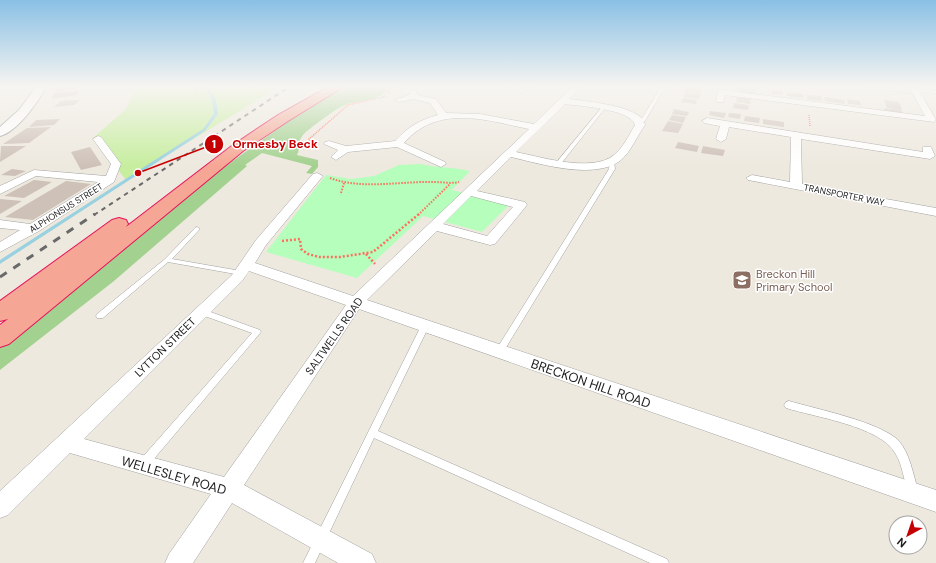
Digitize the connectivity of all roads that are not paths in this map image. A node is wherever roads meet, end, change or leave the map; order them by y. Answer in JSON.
{"nodes":[{"id":1,"x":23,"y":113,"type":"edge"},
{"id":2,"x":276,"y":113,"type":"edge"},
{"id":3,"x":291,"y":113,"type":"edge"},
{"id":4,"x":441,"y":113,"type":"edge"},
{"id":5,"x":550,"y":113,"type":"edge"},
{"id":6,"x":599,"y":113,"type":"edge"},
{"id":7,"x":628,"y":113,"type":"edge"},
{"id":8,"x":648,"y":113,"type":"edge"},
{"id":9,"x":875,"y":113,"type":"edge"},
{"id":10,"x":443,"y":116,"type":"junction"},
{"id":11,"x":707,"y":121,"type":"dead end"},
{"id":12,"x":934,"y":121,"type":"edge"},
{"id":13,"x":640,"y":122,"type":"junction"},
{"id":14,"x":725,"y":124,"type":"junction"},
{"id":15,"x":535,"y":127,"type":"junction"},
{"id":16,"x":0,"y":133,"type":"edge"},
{"id":17,"x":796,"y":135,"type":"junction"},
{"id":18,"x":98,"y":139,"type":"dead end"},
{"id":19,"x":721,"y":139,"type":"dead end"},
{"id":20,"x":329,"y":144,"type":"dead end"},
{"id":21,"x":398,"y":144,"type":"junction"},
{"id":22,"x":344,"y":149,"type":"junction"},
{"id":23,"x":508,"y":153,"type":"junction"},
{"id":24,"x":423,"y":156,"type":"junction"},
{"id":25,"x":931,"y":156,"type":"dead end"},
{"id":26,"x":336,"y":157,"type":"dead end"},
{"id":27,"x":612,"y":161,"type":"junction"},
{"id":28,"x":409,"y":162,"type":"dead end"},
{"id":29,"x":441,"y":164,"type":"dead end"},
{"id":30,"x":558,"y":164,"type":"junction"},
{"id":31,"x":317,"y":176,"type":"road end"},
{"id":32,"x":752,"y":178,"type":"dead end"},
{"id":33,"x":110,"y":180,"type":"junction"},
{"id":34,"x":796,"y":186,"type":"junction"},
{"id":35,"x":472,"y":189,"type":"junction"},
{"id":36,"x":0,"y":191,"type":"edge"},
{"id":37,"x":936,"y":212,"type":"edge"},
{"id":38,"x":0,"y":224,"type":"edge"},
{"id":39,"x":434,"y":226,"type":"junction"},
{"id":40,"x":34,"y":228,"type":"junction"},
{"id":41,"x":197,"y":229,"type":"dead end"},
{"id":42,"x":0,"y":248,"type":"edge"},
{"id":43,"x":167,"y":260,"type":"junction"},
{"id":44,"x":244,"y":269,"type":"junction"},
{"id":45,"x":356,"y":302,"type":"junction"},
{"id":46,"x":202,"y":312,"type":"junction"},
{"id":47,"x":0,"y":313,"type":"edge"},
{"id":48,"x":100,"y":316,"type":"dead end"},
{"id":49,"x":425,"y":326,"type":"junction"},
{"id":50,"x":0,"y":338,"type":"edge"},
{"id":51,"x":499,"y":352,"type":"junction"},
{"id":52,"x":789,"y":405,"type":"dead end"},
{"id":53,"x":372,"y":432,"type":"junction"},
{"id":54,"x":66,"y":444,"type":"junction"},
{"id":55,"x":141,"y":466,"type":"junction"},
{"id":56,"x":229,"y":489,"type":"junction"},
{"id":57,"x":914,"y":494,"type":"junction"},
{"id":58,"x":936,"y":501,"type":"edge"},
{"id":59,"x":0,"y":507,"type":"edge"},
{"id":60,"x":320,"y":540,"type":"junction"},
{"id":61,"x":178,"y":563,"type":"edge"},
{"id":62,"x":309,"y":563,"type":"edge"},
{"id":63,"x":363,"y":563,"type":"edge"},
{"id":64,"x":663,"y":563,"type":"edge"}],
"edges":[{"from":1,"to":16,"type":"street"},
{"from":2,"to":47,"type":"highway"},
{"from":3,"to":50,"type":"highway"},
{"from":4,"to":10,"type":"street"},
{"from":5,"to":15,"type":"street","name":"SALTWELLS ROAD"},
{"from":6,"to":30,"type":"lane"},
{"from":7,"to":13,"type":"street"},
{"from":8,"to":13,"type":"lane"},
{"from":9,"to":12,"type":"street"},
{"from":10,"to":15,"type":"street"},
{"from":10,"to":21,"type":"street"},
{"from":11,"to":14,"type":"street"},
{"from":13,"to":27,"type":"street"},
{"from":14,"to":17,"type":"street"},
{"from":14,"to":19,"type":"street"},
{"from":15,"to":23,"type":"street","name":"SALTWELLS ROAD"},
{"from":17,"to":25,"type":"street"},
{"from":17,"to":34,"type":"street"},
{"from":18,"to":33,"type":"street","name":"ALPHONSUS STREET"},
{"from":20,"to":22,"type":"street"},
{"from":21,"to":22,"type":"street"},
{"from":21,"to":24,"type":"street"},
{"from":22,"to":26,"type":"street"},
{"from":23,"to":30,"type":"street"},
{"from":23,"to":35,"type":"street","name":"SALTWELLS ROAD"},
{"from":24,"to":28,"type":"street"},
{"from":24,"to":29,"type":"street"},
{"from":27,"to":30,"type":"street"},
{"from":27,"to":51,"type":"lane"},
{"from":31,"to":44,"type":"street","name":"LYTTON STREET"},
{"from":32,"to":34,"type":"street","name":"TRANSPORTER WAY"},
{"from":33,"to":36,"type":"street"},
{"from":33,"to":40,"type":"street","name":"ALPHONSUS STREET"},
{"from":34,"to":37,"type":"street","name":"TRANSPORTER WAY"},
{"from":35,"to":39,"type":"street","name":"SALTWELLS ROAD"},
{"from":35,"to":39,"type":"street"},
{"from":38,"to":40,"type":"street"},
{"from":39,"to":45,"type":"street","name":"SALTWELLS ROAD"},
{"from":40,"to":42,"type":"street","name":"ALPHONSUS STREET"},
{"from":41,"to":43,"type":"lane"},
{"from":43,"to":44,"type":"lane"},
{"from":43,"to":48,"type":"lane"},
{"from":44,"to":45,"type":"street","name":"BRECKON HILL ROAD"},
{"from":44,"to":46,"type":"street","name":"LYTTON STREET"},
{"from":45,"to":49,"type":"street","name":"BRECKON HILL ROAD"},
{"from":45,"to":56,"type":"street","name":"SALTWELLS ROAD"},
{"from":46,"to":54,"type":"street","name":"LYTTON STREET"},
{"from":46,"to":55,"type":"lane"},
{"from":49,"to":51,"type":"street","name":"BRECKON HILL ROAD"},
{"from":49,"to":53,"type":"lane"},
{"from":51,"to":57,"type":"street","name":"BRECKON HILL ROAD"},
{"from":52,"to":57,"type":"lane"},
{"from":53,"to":60,"type":"lane"},
{"from":53,"to":64,"type":"lane"},
{"from":54,"to":55,"type":"street","name":"WELLESLEY ROAD"},
{"from":54,"to":59,"type":"street","name":"LYTTON STREET"},
{"from":55,"to":56,"type":"street","name":"WELLESLEY ROAD"},
{"from":56,"to":60,"type":"street","name":"WELLESLEY ROAD"},
{"from":56,"to":61,"type":"street","name":"SALTWELLS ROAD"},
{"from":57,"to":58,"type":"street","name":"BRECKON HILL ROAD"},
{"from":60,"to":62,"type":"lane"},
{"from":60,"to":63,"type":"street","name":"WELLESLEY ROAD"}]}
